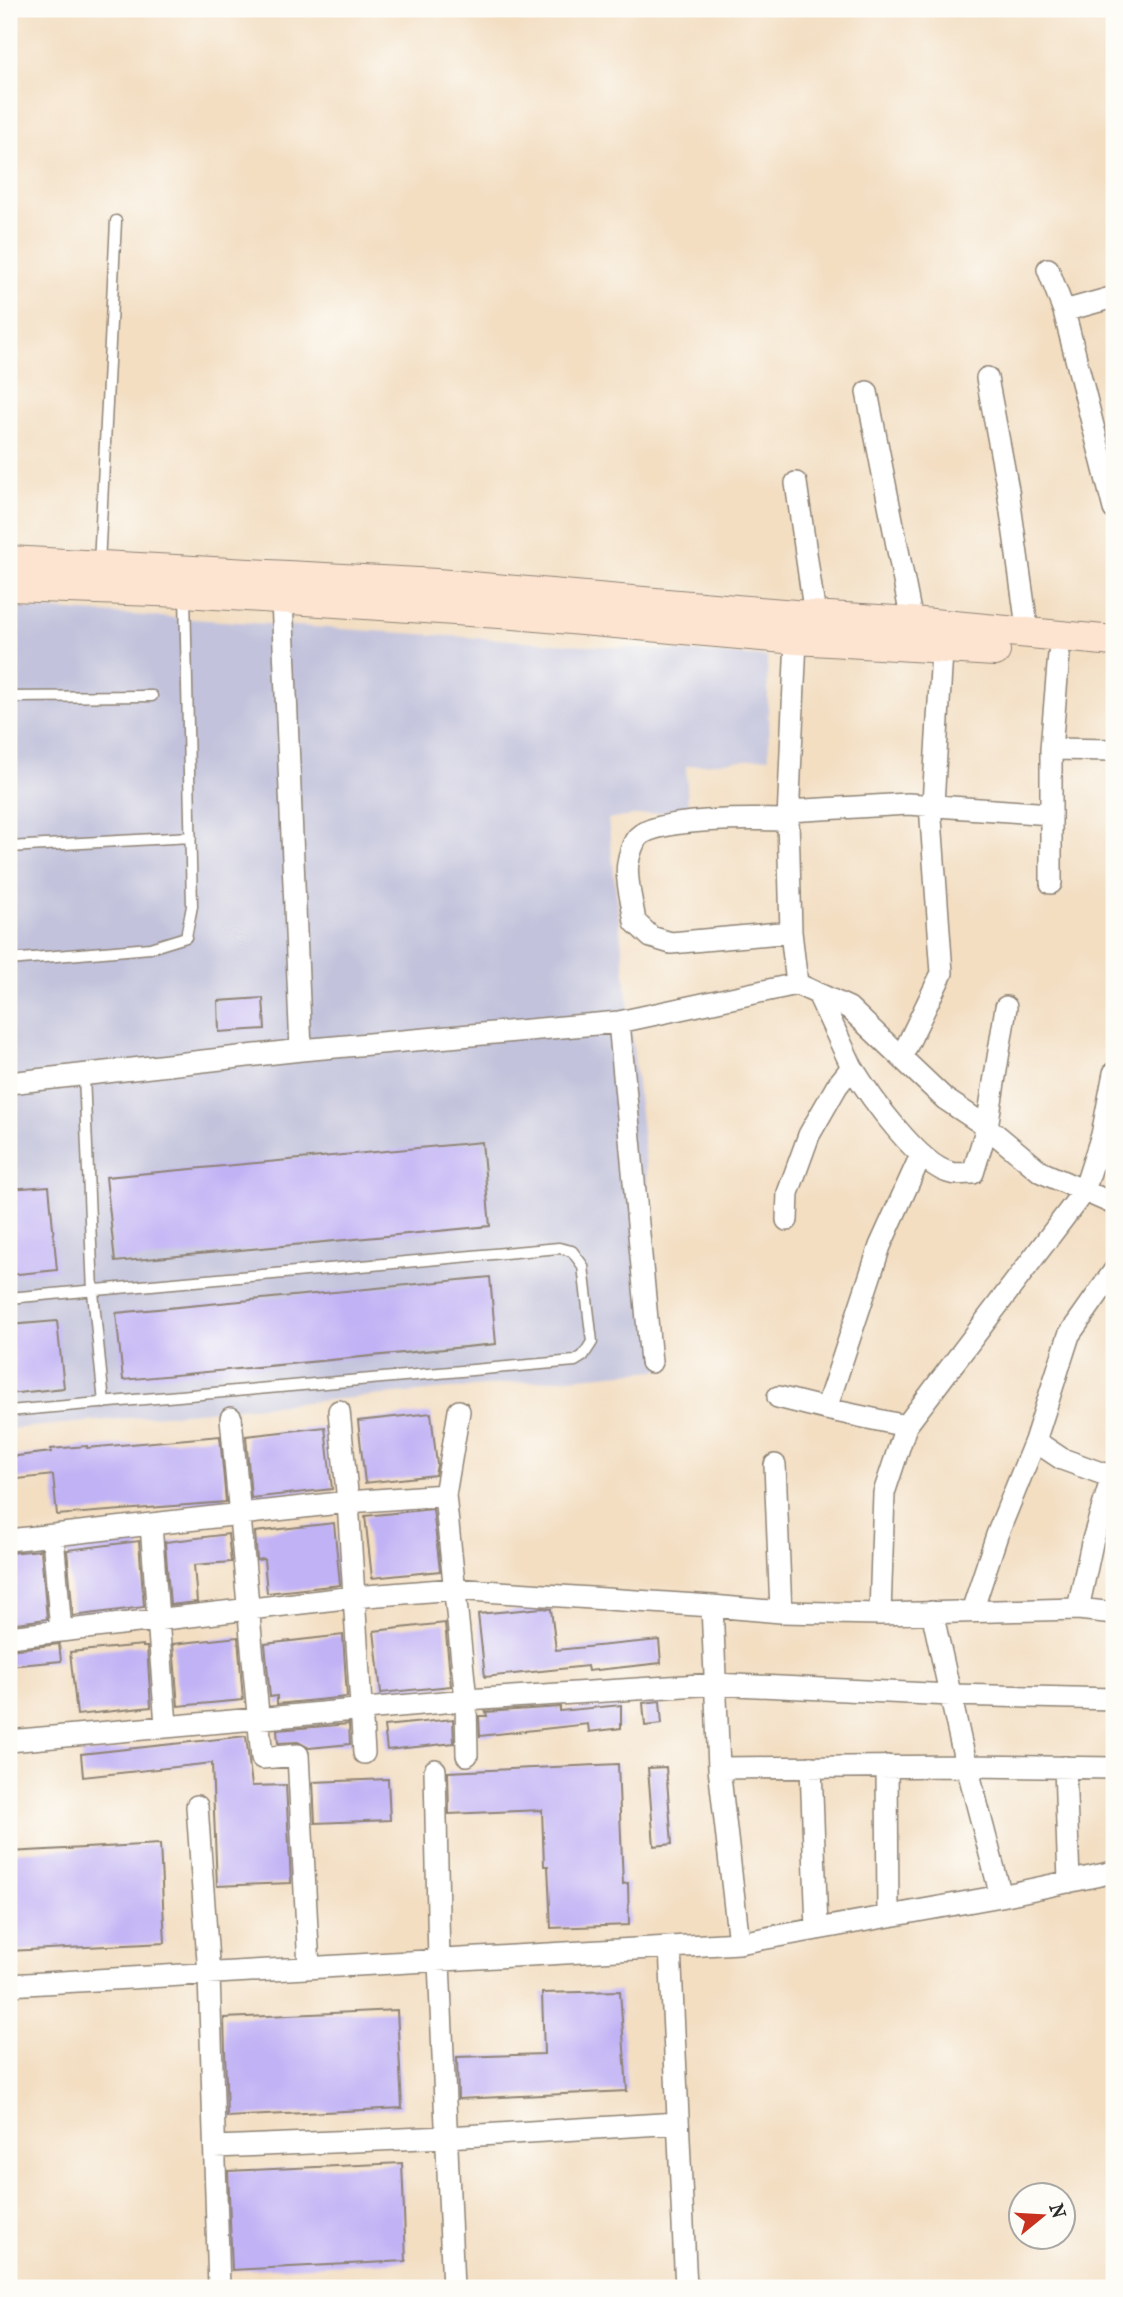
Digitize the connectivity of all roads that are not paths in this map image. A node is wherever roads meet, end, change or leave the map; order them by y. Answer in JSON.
{"nodes":[{"id":1,"x":116,"y":221,"type":"dead end"},
{"id":2,"x":1048,"y":269,"type":"dead end"},
{"id":3,"x":1114,"y":298,"type":"edge"},
{"id":4,"x":1064,"y":311,"type":"junction"},
{"id":5,"x":987,"y":379,"type":"dead end"},
{"id":6,"x":867,"y":391,"type":"dead end"},
{"id":7,"x":796,"y":482,"type":"dead end"},
{"id":8,"x":1114,"y":509,"type":"edge"},
{"id":9,"x":9,"y":561,"type":"edge"},
{"id":10,"x":99,"y":565,"type":"junction"},
{"id":11,"x":185,"y":582,"type":"junction"},
{"id":12,"x":9,"y":586,"type":"edge"},
{"id":13,"x":282,"y":599,"type":"junction"},
{"id":14,"x":815,"y":616,"type":"junction"},
{"id":15,"x":912,"y":622,"type":"junction"},
{"id":16,"x":1028,"y":634,"type":"junction"},
{"id":17,"x":943,"y":637,"type":"junction"},
{"id":18,"x":796,"y":639,"type":"junction"},
{"id":19,"x":1114,"y":641,"type":"edge"},
{"id":20,"x":1059,"y":654,"type":"junction"},
{"id":21,"x":1114,"y":659,"type":"edge"},
{"id":22,"x":152,"y":696,"type":"dead end"},
{"id":23,"x":9,"y":697,"type":"edge"},
{"id":24,"x":1051,"y":749,"type":"junction"},
{"id":25,"x":1114,"y":750,"type":"edge"},
{"id":26,"x":933,"y":804,"type":"junction"},
{"id":27,"x":1051,"y":814,"type":"junction"},
{"id":28,"x":788,"y":815,"type":"junction"},
{"id":29,"x":191,"y":837,"type":"junction"},
{"id":30,"x":9,"y":847,"type":"edge"},
{"id":31,"x":1051,"y":883,"type":"dead end"},
{"id":32,"x":791,"y":932,"type":"junction"},
{"id":33,"x":9,"y":960,"type":"edge"},
{"id":34,"x":796,"y":984,"type":"junction"},
{"id":35,"x":818,"y":994,"type":"junction"},
{"id":36,"x":1006,"y":1007,"type":"dead end"},
{"id":37,"x":619,"y":1022,"type":"junction"},
{"id":38,"x":301,"y":1050,"type":"junction"},
{"id":39,"x":902,"y":1056,"type":"junction"},
{"id":40,"x":852,"y":1067,"type":"junction"},
{"id":41,"x":1114,"y":1073,"type":"edge"},
{"id":42,"x":85,"y":1075,"type":"junction"},
{"id":43,"x":9,"y":1083,"type":"edge"},
{"id":44,"x":987,"y":1128,"type":"junction"},
{"id":45,"x":1108,"y":1136,"type":"edge"},
{"id":46,"x":921,"y":1155,"type":"junction"},
{"id":47,"x":1084,"y":1191,"type":"junction"},
{"id":48,"x":1114,"y":1204,"type":"edge"},
{"id":49,"x":787,"y":1220,"type":"dead end"},
{"id":50,"x":1114,"y":1271,"type":"edge"},
{"id":51,"x":93,"y":1292,"type":"junction"},
{"id":52,"x":9,"y":1298,"type":"edge"},
{"id":53,"x":651,"y":1362,"type":"dead end"},
{"id":54,"x":778,"y":1397,"type":"dead end"},
{"id":55,"x":104,"y":1403,"type":"junction"},
{"id":56,"x":826,"y":1409,"type":"junction"},
{"id":57,"x":9,"y":1410,"type":"edge"},
{"id":58,"x":339,"y":1411,"type":"dead end"},
{"id":59,"x":458,"y":1411,"type":"dead end"},
{"id":60,"x":230,"y":1418,"type":"dead end"},
{"id":61,"x":906,"y":1426,"type":"junction"},
{"id":62,"x":1035,"y":1441,"type":"junction"},
{"id":63,"x":775,"y":1465,"type":"dead end"},
{"id":64,"x":1113,"y":1474,"type":"edge"},
{"id":65,"x":444,"y":1495,"type":"junction"},
{"id":66,"x":348,"y":1502,"type":"junction"},
{"id":67,"x":241,"y":1515,"type":"junction"},
{"id":68,"x":151,"y":1525,"type":"junction"},
{"id":69,"x":53,"y":1537,"type":"junction"},
{"id":70,"x":9,"y":1540,"type":"edge"},
{"id":71,"x":454,"y":1589,"type":"junction"},
{"id":72,"x":354,"y":1597,"type":"junction"},
{"id":73,"x":712,"y":1606,"type":"junction"},
{"id":74,"x":1078,"y":1609,"type":"junction"},
{"id":75,"x":249,"y":1610,"type":"junction"},
{"id":76,"x":972,"y":1611,"type":"junction"},
{"id":77,"x":781,"y":1612,"type":"junction"},
{"id":78,"x":932,"y":1612,"type":"junction"},
{"id":79,"x":1114,"y":1613,"type":"edge"},
{"id":80,"x":880,"y":1614,"type":"junction"},
{"id":81,"x":159,"y":1621,"type":"junction"},
{"id":82,"x":61,"y":1631,"type":"junction"},
{"id":83,"x":9,"y":1637,"type":"edge"},
{"id":84,"x":715,"y":1684,"type":"junction"},
{"id":85,"x":951,"y":1695,"type":"junction"},
{"id":86,"x":1114,"y":1699,"type":"edge"},
{"id":87,"x":466,"y":1700,"type":"junction"},
{"id":88,"x":363,"y":1709,"type":"junction"},
{"id":89,"x":259,"y":1718,"type":"junction"},
{"id":90,"x":166,"y":1725,"type":"junction"},
{"id":91,"x":9,"y":1741,"type":"edge"},
{"id":92,"x":364,"y":1753,"type":"dead end"},
{"id":93,"x":467,"y":1755,"type":"dead end"},
{"id":94,"x":887,"y":1766,"type":"junction"},
{"id":95,"x":967,"y":1766,"type":"junction"},
{"id":96,"x":811,"y":1767,"type":"junction"},
{"id":97,"x":1065,"y":1767,"type":"junction"},
{"id":98,"x":719,"y":1768,"type":"junction"},
{"id":99,"x":1114,"y":1768,"type":"edge"},
{"id":100,"x":435,"y":1770,"type":"dead end"},
{"id":101,"x":197,"y":1806,"type":"dead end"},
{"id":102,"x":1114,"y":1872,"type":"edge"},
{"id":103,"x":1069,"y":1882,"type":"junction"},
{"id":104,"x":1001,"y":1896,"type":"junction"},
{"id":105,"x":888,"y":1916,"type":"junction"},
{"id":106,"x":817,"y":1929,"type":"junction"},
{"id":107,"x":739,"y":1943,"type":"junction"},
{"id":108,"x":670,"y":1947,"type":"junction"},
{"id":109,"x":439,"y":1962,"type":"junction"},
{"id":110,"x":309,"y":1968,"type":"junction"},
{"id":111,"x":209,"y":1975,"type":"junction"},
{"id":112,"x":9,"y":1985,"type":"edge"},
{"id":113,"x":678,"y":2123,"type":"junction"},
{"id":114,"x":447,"y":2137,"type":"junction"},
{"id":115,"x":215,"y":2147,"type":"junction"},
{"id":116,"x":219,"y":2288,"type":"edge"},
{"id":117,"x":453,"y":2288,"type":"edge"},
{"id":118,"x":686,"y":2288,"type":"edge"}],
"edges":[{"from":1,"to":10,"type":"lane"},
{"from":2,"to":4,"type":"street"},
{"from":3,"to":4,"type":"street"},
{"from":4,"to":8,"type":"street"},
{"from":5,"to":16,"type":"street"},
{"from":6,"to":15,"type":"street"},
{"from":7,"to":14,"type":"street"},
{"from":9,"to":10,"type":"street"},
{"from":10,"to":11,"type":"street"},
{"from":11,"to":12,"type":"street"},
{"from":11,"to":13,"type":"street"},
{"from":11,"to":14,"type":"street"},
{"from":11,"to":29,"type":"lane"},
{"from":13,"to":18,"type":"street"},
{"from":13,"to":38,"type":"street"},
{"from":14,"to":15,"type":"street"},
{"from":15,"to":17,"type":"street"},
{"from":16,"to":17,"type":"street"},
{"from":16,"to":19,"type":"street"},
{"from":17,"to":18,"type":"street"},
{"from":17,"to":20,"type":"street"},
{"from":17,"to":26,"type":"street"},
{"from":18,"to":28,"type":"street"},
{"from":20,"to":21,"type":"street"},
{"from":20,"to":24,"type":"street"},
{"from":22,"to":23,"type":"lane"},
{"from":24,"to":25,"type":"street"},
{"from":24,"to":27,"type":"street"},
{"from":26,"to":27,"type":"street"},
{"from":26,"to":28,"type":"street"},
{"from":26,"to":39,"type":"street"},
{"from":27,"to":31,"type":"street"},
{"from":28,"to":32,"type":"street"},
{"from":28,"to":32,"type":"street"},
{"from":29,"to":30,"type":"lane"},
{"from":29,"to":33,"type":"lane"},
{"from":32,"to":34,"type":"street"},
{"from":34,"to":35,"type":"street"},
{"from":34,"to":37,"type":"street"},
{"from":35,"to":39,"type":"street"},
{"from":35,"to":40,"type":"street"},
{"from":36,"to":44,"type":"street"},
{"from":37,"to":38,"type":"street"},
{"from":37,"to":53,"type":"street"},
{"from":38,"to":42,"type":"street"},
{"from":39,"to":44,"type":"street"},
{"from":40,"to":46,"type":"street"},
{"from":40,"to":49,"type":"street"},
{"from":41,"to":45,"type":"street"},
{"from":42,"to":43,"type":"street"},
{"from":42,"to":51,"type":"lane"},
{"from":44,"to":46,"type":"street"},
{"from":44,"to":47,"type":"street"},
{"from":45,"to":47,"type":"street"},
{"from":46,"to":56,"type":"street"},
{"from":47,"to":48,"type":"street"},
{"from":47,"to":61,"type":"street"},
{"from":50,"to":62,"type":"street"},
{"from":51,"to":52,"type":"lane"},
{"from":51,"to":55,"type":"lane"},
{"from":51,"to":55,"type":"lane"},
{"from":54,"to":56,"type":"street"},
{"from":55,"to":57,"type":"lane"},
{"from":56,"to":61,"type":"street"},
{"from":58,"to":66,"type":"street"},
{"from":59,"to":65,"type":"street"},
{"from":60,"to":67,"type":"street"},
{"from":61,"to":80,"type":"street"},
{"from":62,"to":64,"type":"street"},
{"from":62,"to":76,"type":"street"},
{"from":63,"to":77,"type":"street"},
{"from":64,"to":74,"type":"street"},
{"from":65,"to":66,"type":"street"},
{"from":65,"to":71,"type":"street"},
{"from":66,"to":67,"type":"street"},
{"from":66,"to":72,"type":"street"},
{"from":67,"to":68,"type":"street"},
{"from":67,"to":75,"type":"street"},
{"from":68,"to":69,"type":"street"},
{"from":68,"to":81,"type":"street"},
{"from":69,"to":70,"type":"street"},
{"from":69,"to":82,"type":"street"},
{"from":71,"to":72,"type":"street"},
{"from":71,"to":73,"type":"street"},
{"from":71,"to":87,"type":"street"},
{"from":72,"to":75,"type":"street"},
{"from":72,"to":88,"type":"street"},
{"from":73,"to":77,"type":"street"},
{"from":73,"to":84,"type":"street"},
{"from":74,"to":76,"type":"street"},
{"from":74,"to":79,"type":"street"},
{"from":75,"to":81,"type":"street"},
{"from":75,"to":89,"type":"street"},
{"from":76,"to":78,"type":"street"},
{"from":77,"to":80,"type":"street"},
{"from":78,"to":80,"type":"street"},
{"from":78,"to":85,"type":"street"},
{"from":81,"to":82,"type":"street"},
{"from":81,"to":90,"type":"street"},
{"from":82,"to":83,"type":"street"},
{"from":84,"to":85,"type":"street"},
{"from":84,"to":87,"type":"street"},
{"from":84,"to":98,"type":"street"},
{"from":85,"to":86,"type":"street"},
{"from":85,"to":95,"type":"street"},
{"from":87,"to":88,"type":"street"},
{"from":87,"to":93,"type":"street"},
{"from":88,"to":89,"type":"street"},
{"from":88,"to":92,"type":"street"},
{"from":89,"to":90,"type":"street"},
{"from":89,"to":110,"type":"street"},
{"from":90,"to":91,"type":"street"},
{"from":94,"to":95,"type":"street"},
{"from":94,"to":96,"type":"street"},
{"from":94,"to":105,"type":"street"},
{"from":95,"to":97,"type":"street"},
{"from":95,"to":104,"type":"street"},
{"from":96,"to":98,"type":"street"},
{"from":96,"to":106,"type":"street"},
{"from":97,"to":99,"type":"street"},
{"from":97,"to":103,"type":"street"},
{"from":98,"to":107,"type":"street"},
{"from":100,"to":109,"type":"street"},
{"from":101,"to":111,"type":"street"},
{"from":102,"to":103,"type":"street"},
{"from":103,"to":104,"type":"street"},
{"from":104,"to":105,"type":"street"},
{"from":105,"to":106,"type":"street"},
{"from":106,"to":107,"type":"street"},
{"from":107,"to":108,"type":"street"},
{"from":108,"to":109,"type":"street"},
{"from":108,"to":113,"type":"street"},
{"from":109,"to":110,"type":"street"},
{"from":109,"to":114,"type":"street"},
{"from":110,"to":111,"type":"street"},
{"from":111,"to":112,"type":"street"},
{"from":111,"to":115,"type":"street"},
{"from":113,"to":114,"type":"street"},
{"from":113,"to":118,"type":"street"},
{"from":114,"to":115,"type":"street"},
{"from":114,"to":117,"type":"street"},
{"from":115,"to":116,"type":"street"}]}
